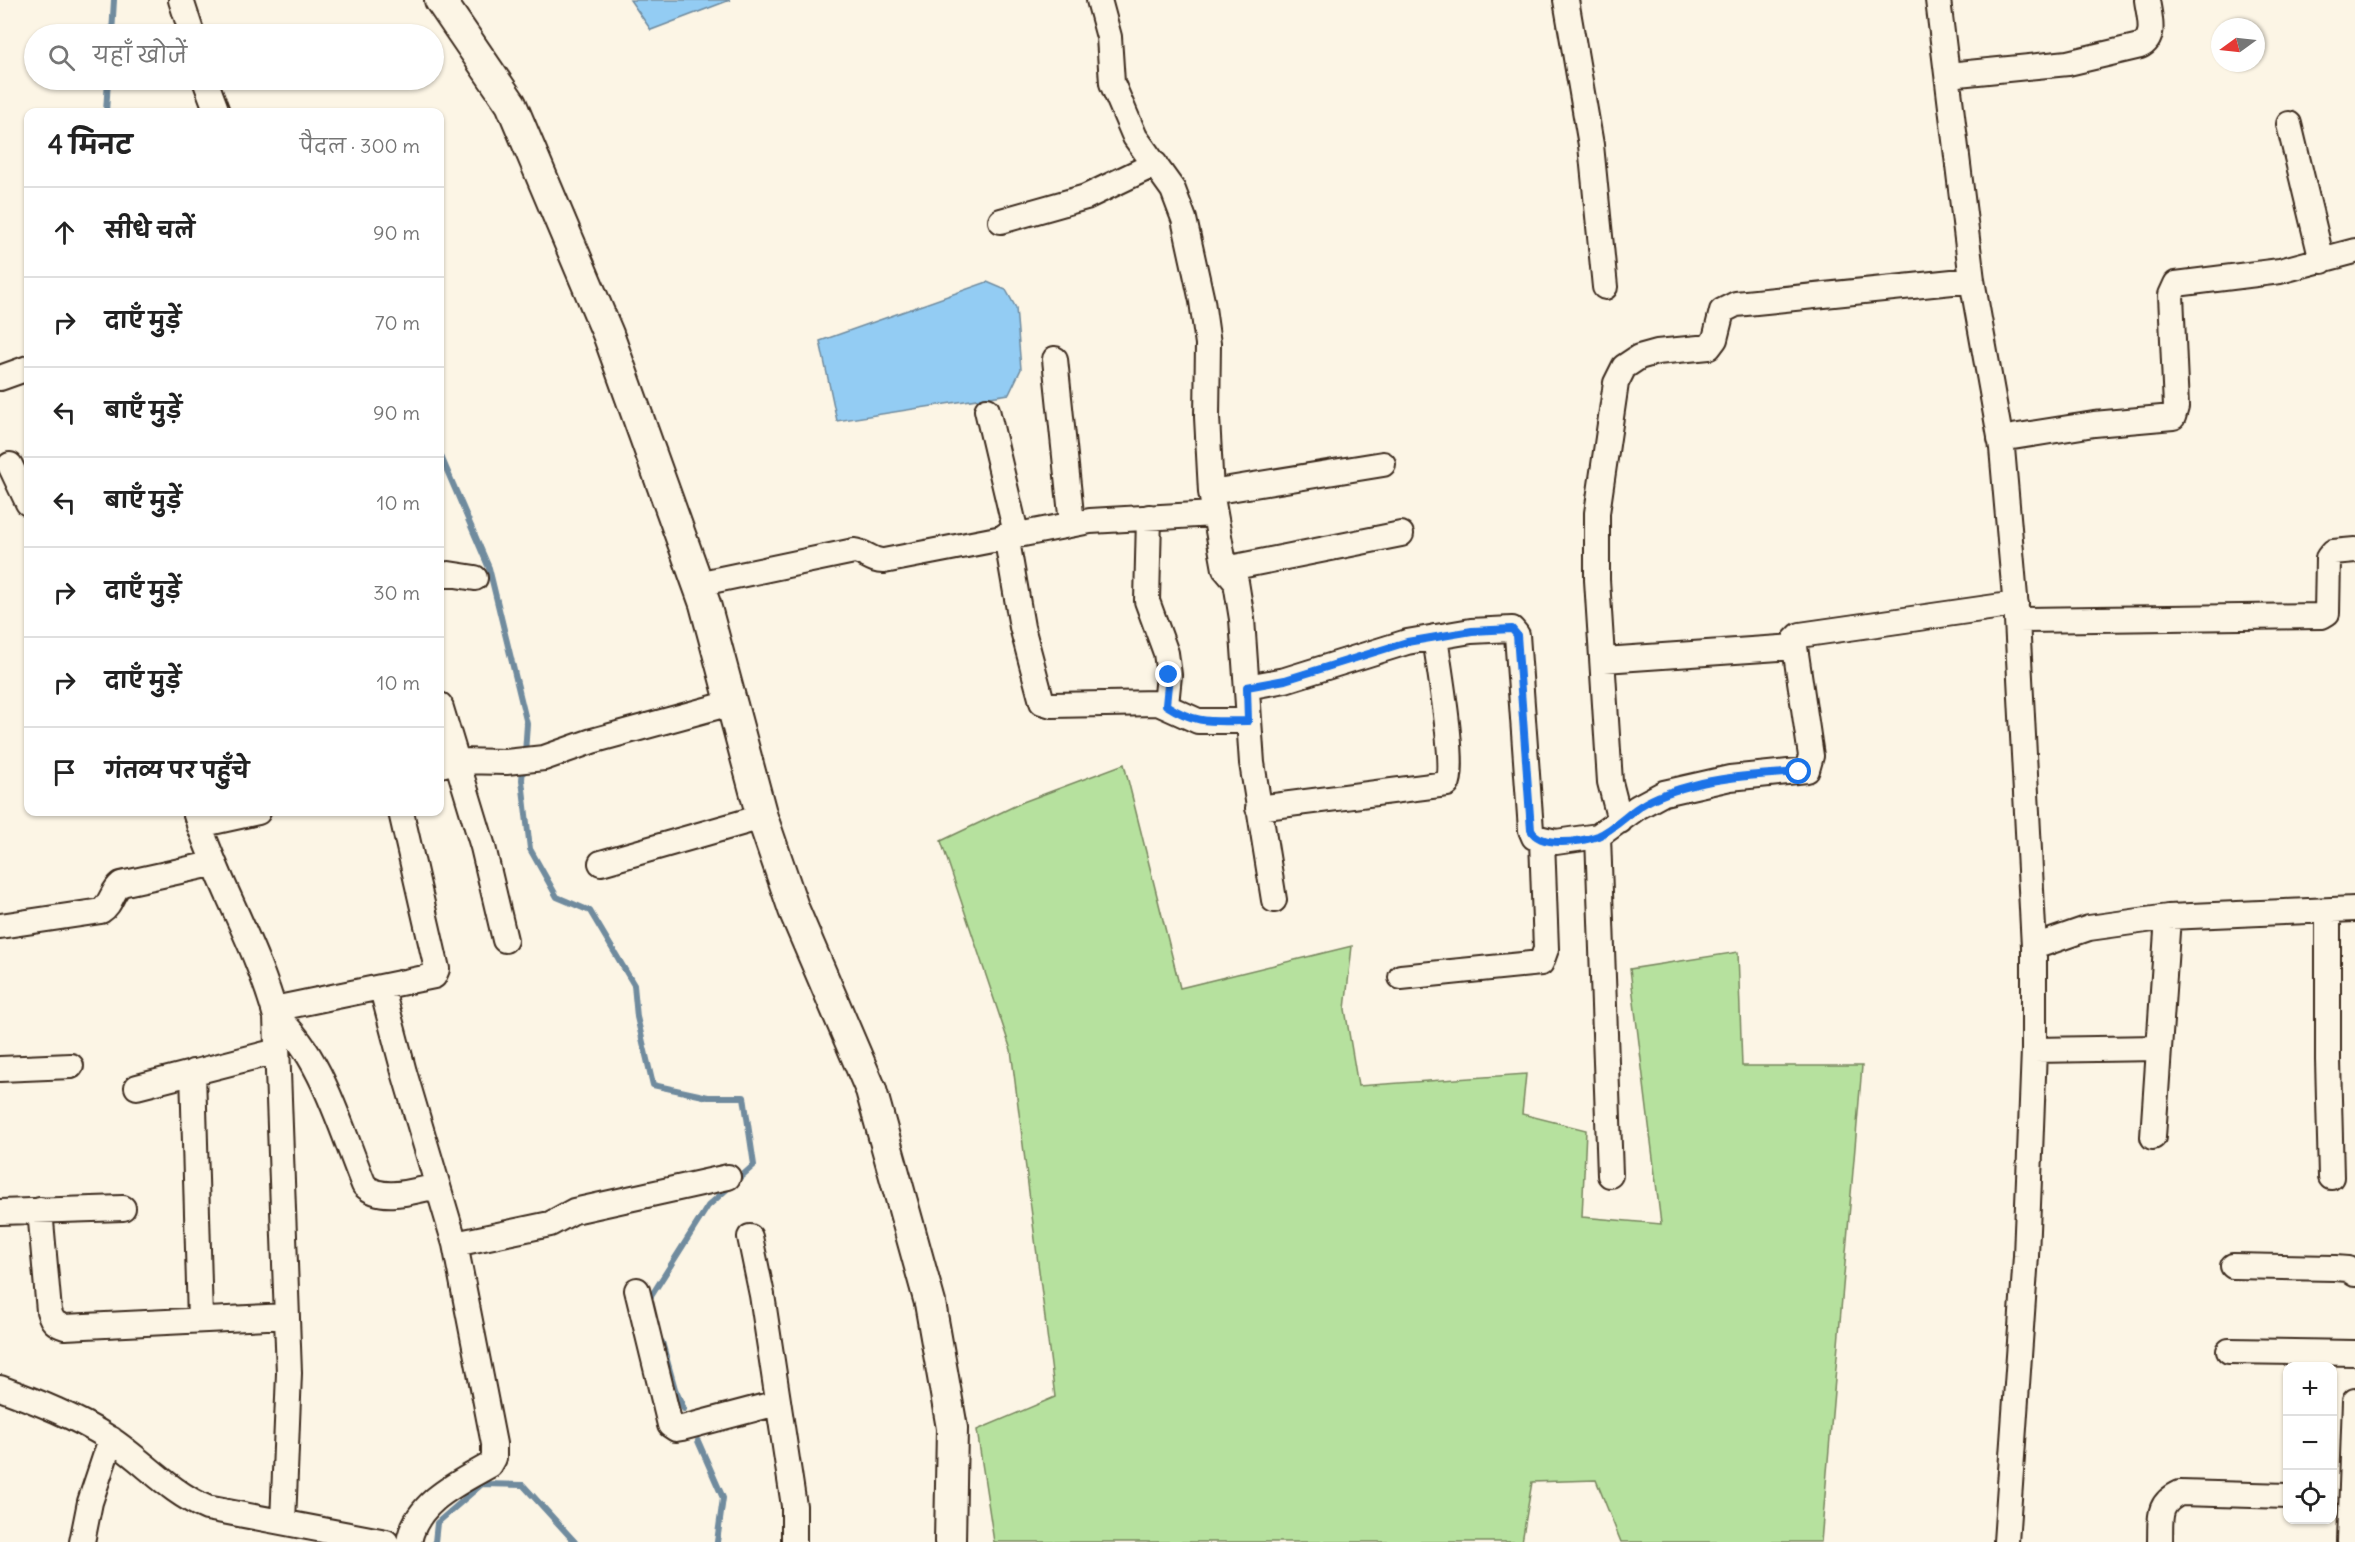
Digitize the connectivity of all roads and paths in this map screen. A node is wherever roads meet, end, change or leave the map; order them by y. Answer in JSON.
{"nodes":[{"id":1,"x":181,"y":0,"type":"edge"},
{"id":2,"x":440,"y":0,"type":"edge"},
{"id":3,"x":1099,"y":0,"type":"edge"},
{"id":4,"x":1566,"y":0,"type":"edge"},
{"id":5,"x":1938,"y":0,"type":"edge"},
{"id":6,"x":2147,"y":0,"type":"edge"},
{"id":7,"x":189,"y":24,"type":"edge"},
{"id":8,"x":1948,"y":75,"type":"junction"},
{"id":9,"x":209,"y":90,"type":"edge"},
{"id":10,"x":216,"y":108,"type":"edge"},
{"id":11,"x":2289,"y":124,"type":"dead end"},
{"id":12,"x":1155,"y":164,"type":"junction"},
{"id":13,"x":1001,"y":221,"type":"dead end"},
{"id":14,"x":2355,"y":251,"type":"edge"},
{"id":15,"x":2322,"y":261,"type":"junction"},
{"id":16,"x":1972,"y":280,"type":"junction"},
{"id":17,"x":1605,"y":287,"type":"dead end"},
{"id":18,"x":1055,"y":359,"type":"dead end"},
{"id":19,"x":24,"y":369,"type":"edge"},
{"id":20,"x":0,"y":378,"type":"edge"},
{"id":21,"x":987,"y":410,"type":"dead end"},
{"id":22,"x":2000,"y":439,"type":"junction"},
{"id":23,"x":13,"y":463,"type":"edge"},
{"id":24,"x":1383,"y":464,"type":"dead end"},
{"id":25,"x":24,"y":492,"type":"edge"},
{"id":26,"x":1213,"y":503,"type":"junction"},
{"id":27,"x":1149,"y":517,"type":"junction"},
{"id":28,"x":1072,"y":524,"type":"junction"},
{"id":29,"x":1011,"y":534,"type":"junction"},
{"id":30,"x":1401,"y":534,"type":"dead end"},
{"id":31,"x":2355,"y":550,"type":"edge"},
{"id":32,"x":1225,"y":569,"type":"junction"},
{"id":33,"x":444,"y":575,"type":"edge"},
{"id":34,"x":475,"y":578,"type":"dead end"},
{"id":35,"x":697,"y":584,"type":"junction"},
{"id":36,"x":2016,"y":612,"type":"junction"},
{"id":37,"x":1435,"y":637,"type":"junction"},
{"id":38,"x":1795,"y":647,"type":"junction"},
{"id":39,"x":1604,"y":660,"type":"junction"},
{"id":40,"x":1247,"y":687,"type":"junction"},
{"id":41,"x":731,"y":703,"type":"junction"},
{"id":42,"x":1166,"y":705,"type":"junction"},
{"id":43,"x":1248,"y":721,"type":"junction"},
{"id":44,"x":444,"y":735,"type":"edge"},
{"id":45,"x":448,"y":763,"type":"edge"},
{"id":46,"x":1258,"y":808,"type":"junction"},
{"id":47,"x":217,"y":816,"type":"edge"},
{"id":48,"x":402,"y":816,"type":"edge"},
{"id":49,"x":762,"y":817,"type":"junction"},
{"id":50,"x":197,"y":818,"type":"edge"},
{"id":51,"x":1620,"y":821,"type":"junction"},
{"id":52,"x":1598,"y":836,"type":"junction"},
{"id":53,"x":1542,"y":840,"type":"junction"},
{"id":54,"x":602,"y":863,"type":"dead end"},
{"id":55,"x":212,"y":864,"type":"junction"},
{"id":56,"x":1274,"y":900,"type":"dead end"},
{"id":57,"x":2355,"y":909,"type":"edge"},
{"id":58,"x":2328,"y":911,"type":"junction"},
{"id":59,"x":2168,"y":916,"type":"junction"},
{"id":60,"x":0,"y":926,"type":"edge"},
{"id":61,"x":505,"y":940,"type":"dead end"},
{"id":62,"x":2034,"y":947,"type":"junction"},
{"id":63,"x":1401,"y":977,"type":"dead end"},
{"id":64,"x":382,"y":988,"type":"junction"},
{"id":65,"x":275,"y":1013,"type":"junction"},
{"id":66,"x":2158,"y":1048,"type":"junction"},
{"id":67,"x":2034,"y":1050,"type":"junction"},
{"id":68,"x":277,"y":1051,"type":"junction"},
{"id":69,"x":71,"y":1066,"type":"dead end"},
{"id":70,"x":0,"y":1070,"type":"edge"},
{"id":71,"x":193,"y":1072,"type":"junction"},
{"id":72,"x":137,"y":1087,"type":"dead end"},
{"id":73,"x":2153,"y":1137,"type":"dead end"},
{"id":74,"x":1610,"y":1175,"type":"dead end"},
{"id":75,"x":728,"y":1177,"type":"dead end"},
{"id":76,"x":2331,"y":1177,"type":"dead end"},
{"id":77,"x":438,"y":1186,"type":"junction"},
{"id":78,"x":123,"y":1208,"type":"dead end"},
{"id":79,"x":40,"y":1210,"type":"junction"},
{"id":80,"x":0,"y":1212,"type":"edge"},
{"id":81,"x":750,"y":1237,"type":"dead end"},
{"id":82,"x":455,"y":1244,"type":"junction"},
{"id":83,"x":2233,"y":1266,"type":"dead end"},
{"id":84,"x":2355,"y":1274,"type":"edge"},
{"id":85,"x":637,"y":1290,"type":"dead end"},
{"id":86,"x":286,"y":1316,"type":"junction"},
{"id":87,"x":200,"y":1320,"type":"junction"},
{"id":88,"x":2229,"y":1351,"type":"dead end"},
{"id":89,"x":2355,"y":1353,"type":"edge"},
{"id":90,"x":0,"y":1388,"type":"edge"},
{"id":91,"x":2355,"y":1401,"type":"edge"},
{"id":92,"x":777,"y":1403,"type":"junction"},
{"id":93,"x":111,"y":1439,"type":"junction"},
{"id":94,"x":2283,"y":1496,"type":"edge"},
{"id":95,"x":2346,"y":1498,"type":"edge"},
{"id":96,"x":283,"y":1522,"type":"junction"},
{"id":97,"x":82,"y":1542,"type":"edge"},
{"id":98,"x":386,"y":1542,"type":"edge"},
{"id":99,"x":409,"y":1542,"type":"edge"},
{"id":100,"x":794,"y":1542,"type":"edge"},
{"id":101,"x":950,"y":1542,"type":"edge"},
{"id":102,"x":2006,"y":1542,"type":"edge"},
{"id":103,"x":2160,"y":1542,"type":"edge"},
{"id":104,"x":2350,"y":1542,"type":"edge"}],
"edges":[{"from":1,"to":7,"type":"street"},
{"from":2,"to":35,"type":"street"},
{"from":3,"to":12,"type":"street"},
{"from":4,"to":17,"type":"street"},
{"from":5,"to":8,"type":"street"},
{"from":6,"to":8,"type":"street"},
{"from":8,"to":16,"type":"street"},
{"from":9,"to":10,"type":"street"},
{"from":11,"to":15,"type":"street"},
{"from":12,"to":13,"type":"street"},
{"from":12,"to":26,"type":"street"},
{"from":14,"to":15,"type":"street"},
{"from":15,"to":22,"type":"street"},
{"from":16,"to":22,"type":"street"},
{"from":16,"to":39,"type":"street"},
{"from":18,"to":28,"type":"street"},
{"from":19,"to":20,"type":"street"},
{"from":21,"to":29,"type":"street"},
{"from":22,"to":36,"type":"street"},
{"from":23,"to":25,"type":"street"},
{"from":24,"to":26,"type":"street"},
{"from":26,"to":27,"type":"street"},
{"from":26,"to":32,"type":"street"},
{"from":27,"to":28,"type":"street"},
{"from":27,"to":42,"type":"street"},
{"from":28,"to":29,"type":"street"},
{"from":29,"to":35,"type":"street"},
{"from":29,"to":42,"type":"street"},
{"from":30,"to":32,"type":"street"},
{"from":31,"to":36,"type":"street"},
{"from":32,"to":40,"type":"street"},
{"from":33,"to":34,"type":"street"},
{"from":35,"to":41,"type":"street"},
{"from":36,"to":38,"type":"street"},
{"from":36,"to":62,"type":"street"},
{"from":37,"to":40,"type":"street"},
{"from":37,"to":46,"type":"street"},
{"from":37,"to":53,"type":"street"},
{"from":38,"to":39,"type":"street"},
{"from":38,"to":51,"type":"street"},
{"from":39,"to":51,"type":"street"},
{"from":40,"to":43,"type":"street"},
{"from":41,"to":45,"type":"street"},
{"from":41,"to":49,"type":"street"},
{"from":42,"to":43,"type":"street"},
{"from":43,"to":46,"type":"street"},
{"from":44,"to":45,"type":"street"},
{"from":45,"to":61,"type":"street"},
{"from":46,"to":56,"type":"street"},
{"from":47,"to":50,"type":"street"},
{"from":48,"to":64,"type":"street"},
{"from":49,"to":54,"type":"street"},
{"from":49,"to":101,"type":"street"},
{"from":50,"to":55,"type":"street"},
{"from":51,"to":52,"type":"street"},
{"from":52,"to":53,"type":"street"},
{"from":52,"to":74,"type":"street"},
{"from":53,"to":63,"type":"street"},
{"from":55,"to":60,"type":"street"},
{"from":55,"to":65,"type":"street"},
{"from":57,"to":58,"type":"street"},
{"from":58,"to":59,"type":"street"},
{"from":58,"to":76,"type":"street"},
{"from":59,"to":62,"type":"street"},
{"from":59,"to":66,"type":"street"},
{"from":62,"to":67,"type":"street"},
{"from":64,"to":65,"type":"street"},
{"from":64,"to":77,"type":"street"},
{"from":65,"to":68,"type":"street"},
{"from":65,"to":77,"type":"street"},
{"from":66,"to":67,"type":"street"},
{"from":66,"to":73,"type":"street"},
{"from":67,"to":102,"type":"street"},
{"from":68,"to":71,"type":"street"},
{"from":68,"to":86,"type":"street"},
{"from":69,"to":70,"type":"street"},
{"from":71,"to":72,"type":"street"},
{"from":71,"to":87,"type":"street"},
{"from":75,"to":82,"type":"street"},
{"from":77,"to":82,"type":"street"},
{"from":78,"to":79,"type":"street"},
{"from":79,"to":80,"type":"street"},
{"from":79,"to":87,"type":"street"},
{"from":81,"to":92,"type":"street"},
{"from":82,"to":99,"type":"street"},
{"from":83,"to":84,"type":"street"},
{"from":85,"to":92,"type":"street"},
{"from":86,"to":87,"type":"street"},
{"from":86,"to":96,"type":"street"},
{"from":88,"to":89,"type":"street"},
{"from":90,"to":93,"type":"street"},
{"from":91,"to":95,"type":"street"},
{"from":92,"to":100,"type":"street"},
{"from":93,"to":96,"type":"street"},
{"from":93,"to":97,"type":"street"},
{"from":94,"to":103,"type":"street"},
{"from":95,"to":104,"type":"street"},
{"from":96,"to":98,"type":"street"}]}
